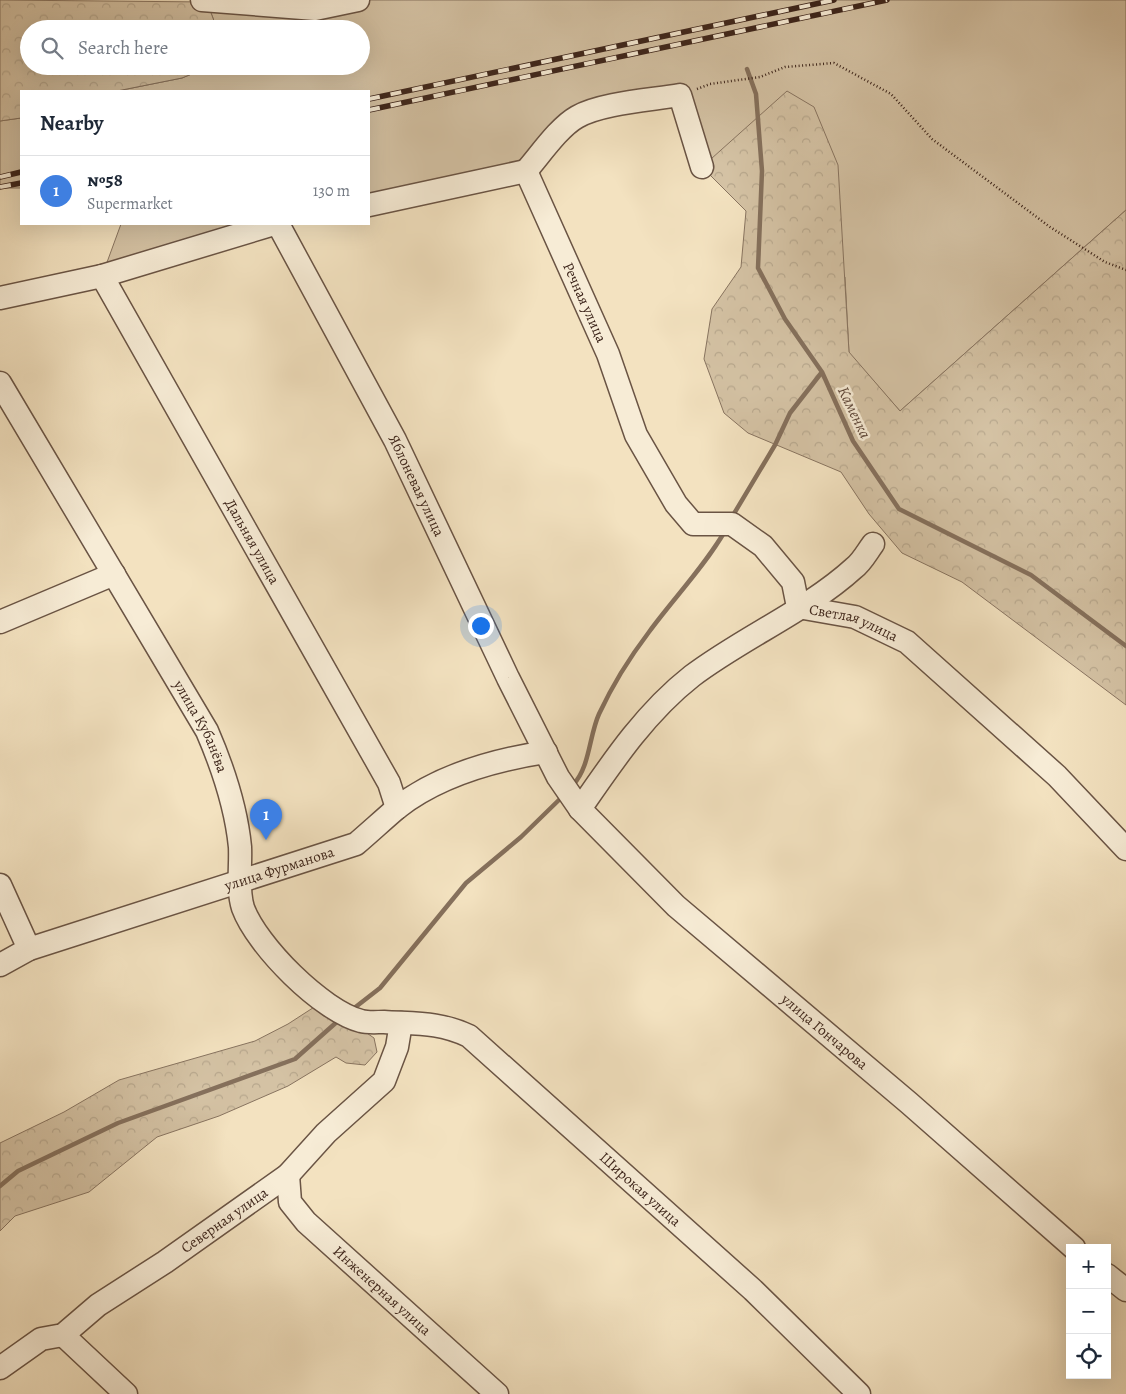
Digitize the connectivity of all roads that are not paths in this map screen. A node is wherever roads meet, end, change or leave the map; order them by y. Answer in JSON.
{"nodes":[{"id":1,"x":202,"y":0,"type":"edge"},
{"id":2,"x":358,"y":0,"type":"edge"},
{"id":3,"x":702,"y":167,"type":"dead end"},
{"id":4,"x":526,"y":171,"type":"junction"},
{"id":5,"x":370,"y":205,"type":"edge"},
{"id":6,"x":273,"y":225,"type":"edge"},
{"id":7,"x":277,"y":225,"type":"edge"},
{"id":8,"x":102,"y":276,"type":"junction"},
{"id":9,"x":0,"y":298,"type":"edge"},
{"id":10,"x":0,"y":383,"type":"edge"},
{"id":11,"x":873,"y":544,"type":"dead end"},
{"id":12,"x":114,"y":574,"type":"junction"},
{"id":13,"x":798,"y":607,"type":"junction"},
{"id":14,"x":0,"y":622,"type":"edge"},
{"id":15,"x":546,"y":752,"type":"junction"},
{"id":16,"x":558,"y":777,"type":"joint"},
{"id":17,"x":576,"y":802,"type":"junction"},
{"id":18,"x":397,"y":808,"type":"junction"},
{"id":19,"x":1126,"y":848,"type":"edge"},
{"id":20,"x":240,"y":880,"type":"junction"},
{"id":21,"x":0,"y":885,"type":"edge"},
{"id":22,"x":29,"y":949,"type":"junction"},
{"id":23,"x":0,"y":965,"type":"edge"},
{"id":24,"x":400,"y":1023,"type":"junction"},
{"id":25,"x":288,"y":1174,"type":"junction"},
{"id":26,"x":1069,"y":1244,"type":"edge"},
{"id":27,"x":1111,"y":1278,"type":"edge"},
{"id":28,"x":1126,"y":1290,"type":"edge"},
{"id":29,"x":63,"y":1336,"type":"junction"},
{"id":30,"x":0,"y":1368,"type":"edge"},
{"id":31,"x":126,"y":1394,"type":"edge"},
{"id":32,"x":497,"y":1394,"type":"edge"},
{"id":33,"x":859,"y":1394,"type":"edge"}],
"edges":[{"from":1,"to":2,"type":"street"},
{"from":3,"to":4,"type":"street"},
{"from":4,"to":5,"type":"street"},
{"from":4,"to":13,"type":"street","name":"Речная улица"},
{"from":6,"to":8,"type":"street"},
{"from":7,"to":15,"type":"street","name":"Яблоневая улица"},
{"from":8,"to":9,"type":"street"},
{"from":8,"to":18,"type":"street","name":"Дальняя улица"},
{"from":10,"to":12,"type":"street","name":"улица Кубанёва"},
{"from":11,"to":13,"type":"street"},
{"from":12,"to":14,"type":"street"},
{"from":12,"to":20,"type":"street","name":"улица Кубанёва"},
{"from":13,"to":17,"type":"street","name":"Светлая улица"},
{"from":13,"to":19,"type":"street","name":"Светлая улица"},
{"from":15,"to":16,"type":"street","name":"Яблоневая улица"},
{"from":15,"to":18,"type":"street","name":"улица Фурманова"},
{"from":16,"to":17,"type":"street","name":"улица Гончарова"},
{"from":17,"to":26,"type":"street","name":"улица Гончарова"},
{"from":18,"to":20,"type":"street","name":"улица Фурманова"},
{"from":20,"to":22,"type":"street","name":"улица Фурманова"},
{"from":20,"to":24,"type":"street","name":"улица Кубанёва"},
{"from":21,"to":22,"type":"street"},
{"from":22,"to":23,"type":"street","name":"улица Фурманова"},
{"from":24,"to":25,"type":"street","name":"Северная улица"},
{"from":24,"to":33,"type":"street","name":"Широкая улица"},
{"from":25,"to":29,"type":"street","name":"Северная улица"},
{"from":25,"to":32,"type":"street","name":"Инженерная улица"},
{"from":27,"to":28,"type":"street"},
{"from":29,"to":30,"type":"street"},
{"from":29,"to":31,"type":"street"}]}
